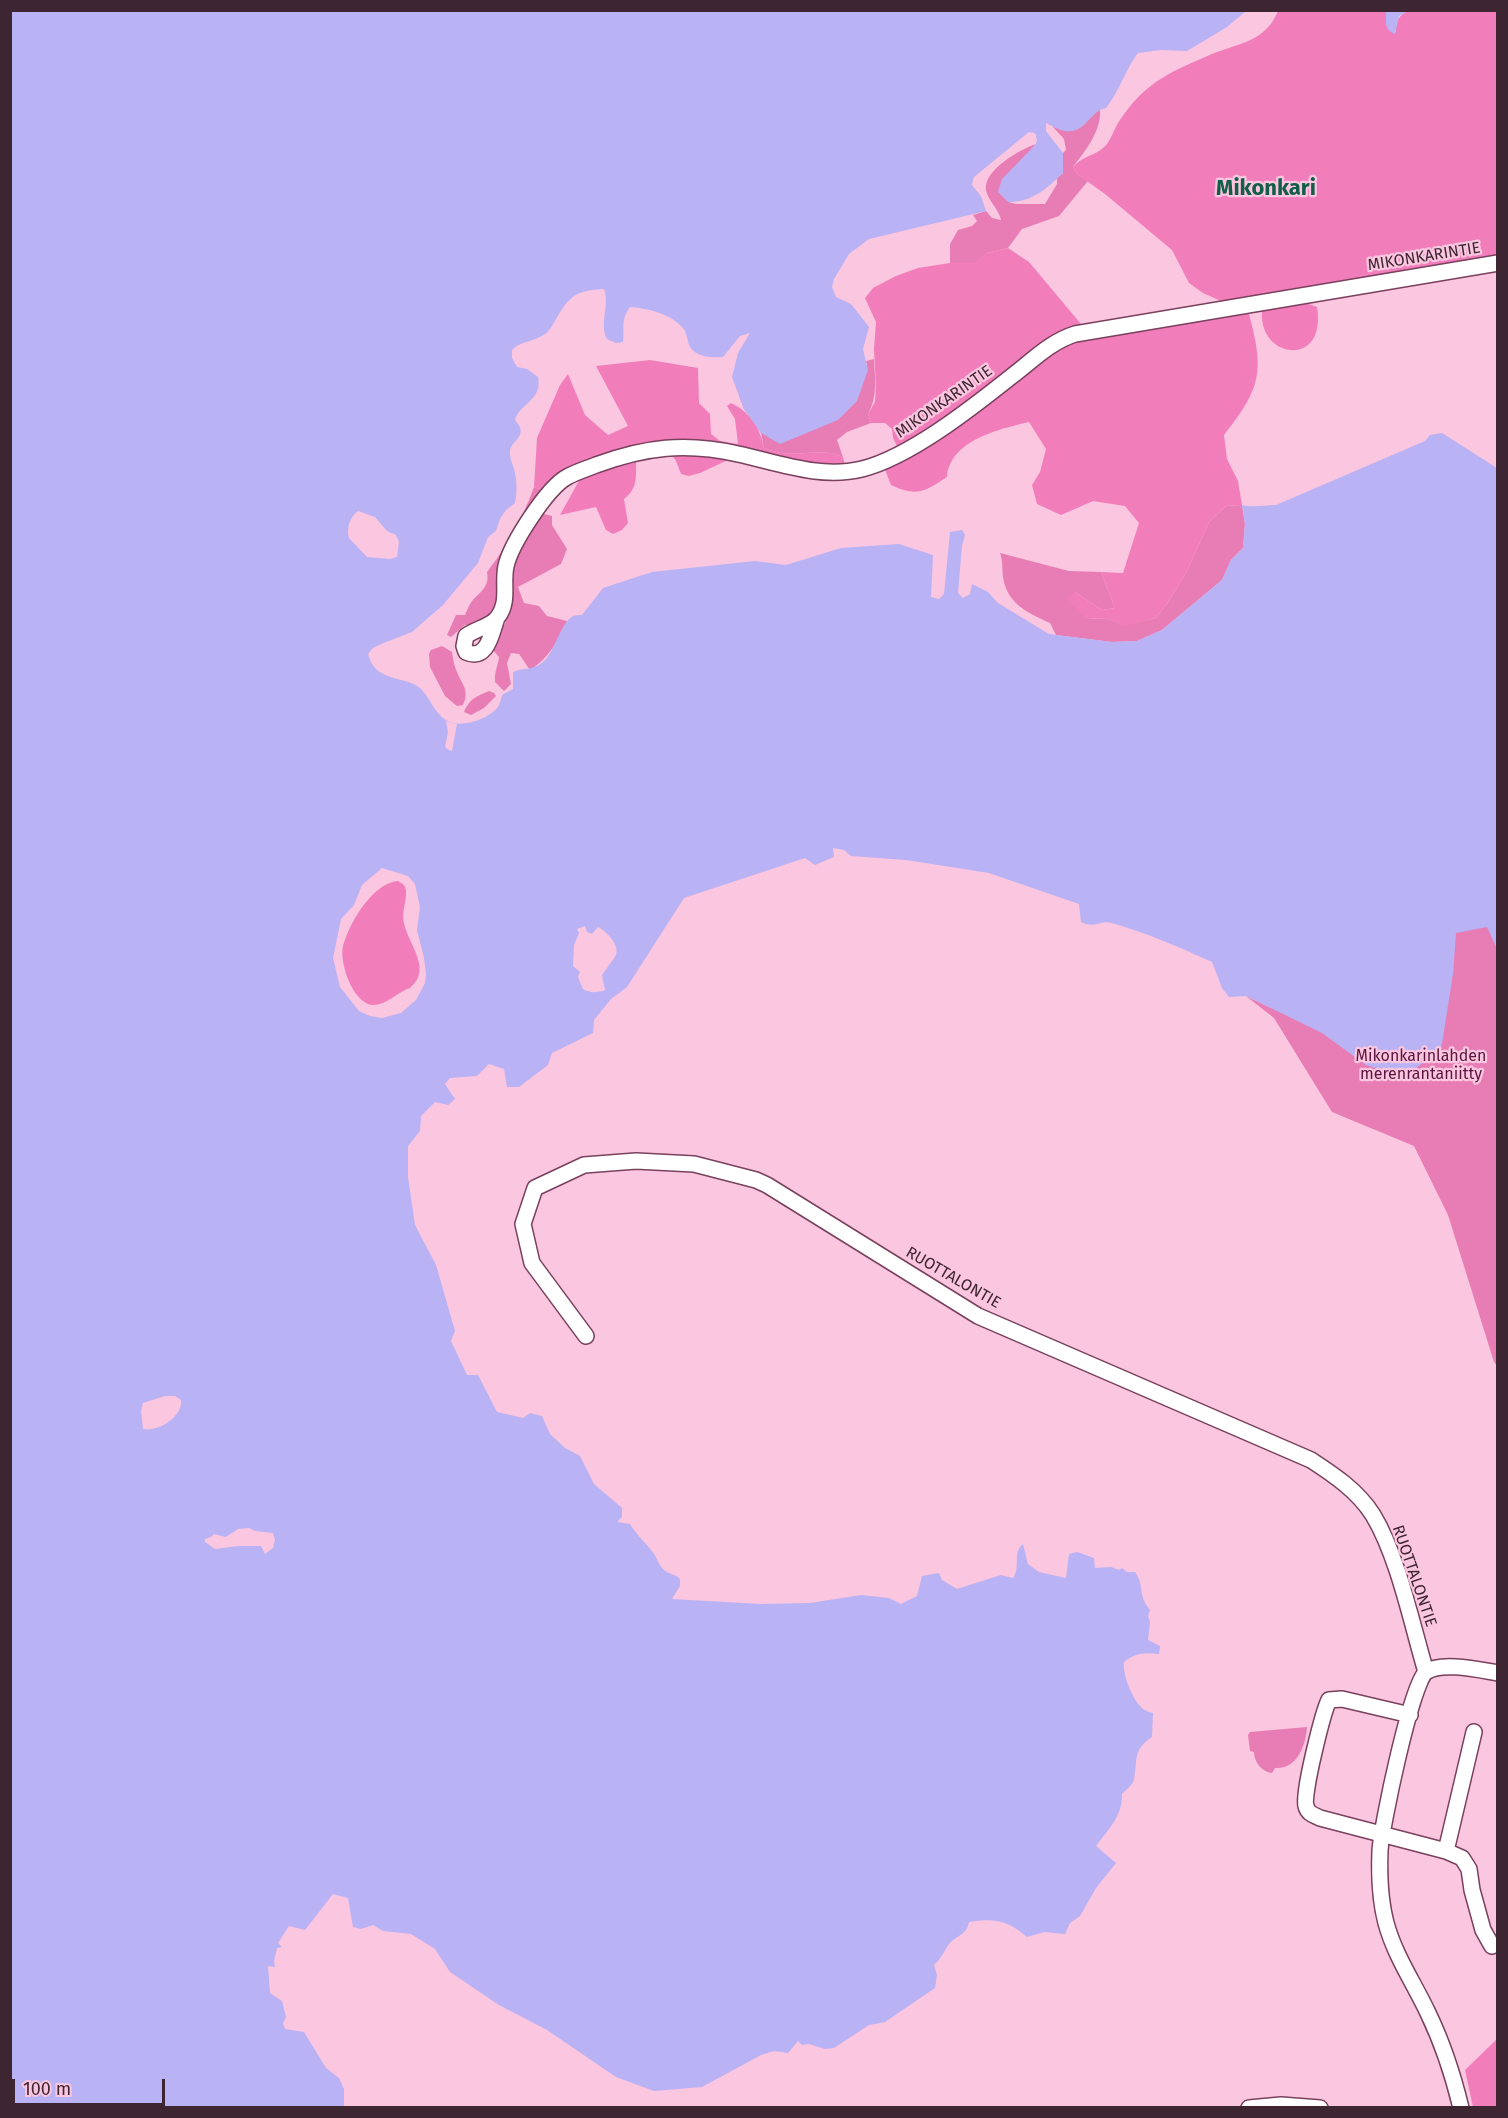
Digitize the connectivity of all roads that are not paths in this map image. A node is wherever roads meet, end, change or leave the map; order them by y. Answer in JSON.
{"nodes":[{"id":1,"x":1497,"y":263,"type":"edge"},
{"id":2,"x":496,"y":621,"type":"dead end"},
{"id":3,"x":586,"y":1336,"type":"dead end"},
{"id":4,"x":1426,"y":1672,"type":"junction"},
{"id":5,"x":1497,"y":1673,"type":"edge"},
{"id":6,"x":1410,"y":1715,"type":"junction"},
{"id":7,"x":1474,"y":1732,"type":"dead end"},
{"id":8,"x":1382,"y":1834,"type":"junction"},
{"id":9,"x":1446,"y":1851,"type":"junction"},
{"id":10,"x":1492,"y":1946,"type":"dead end"},
{"id":11,"x":1249,"y":2108,"type":"edge"},
{"id":12,"x":1320,"y":2108,"type":"edge"},
{"id":13,"x":1461,"y":2108,"type":"edge"}],
"edges":[{"from":1,"to":2,"type":"street","name":"MIKONKARINTIE"},
{"from":3,"to":4,"type":"street","name":"RUOTTALONTIE"},
{"from":4,"to":5,"type":"street"},
{"from":4,"to":6,"type":"street"},
{"from":6,"to":8,"type":"street"},
{"from":6,"to":8,"type":"street"},
{"from":7,"to":9,"type":"street"},
{"from":8,"to":9,"type":"street"},
{"from":8,"to":13,"type":"street"},
{"from":9,"to":10,"type":"street"},
{"from":11,"to":12,"type":"street"}]}
